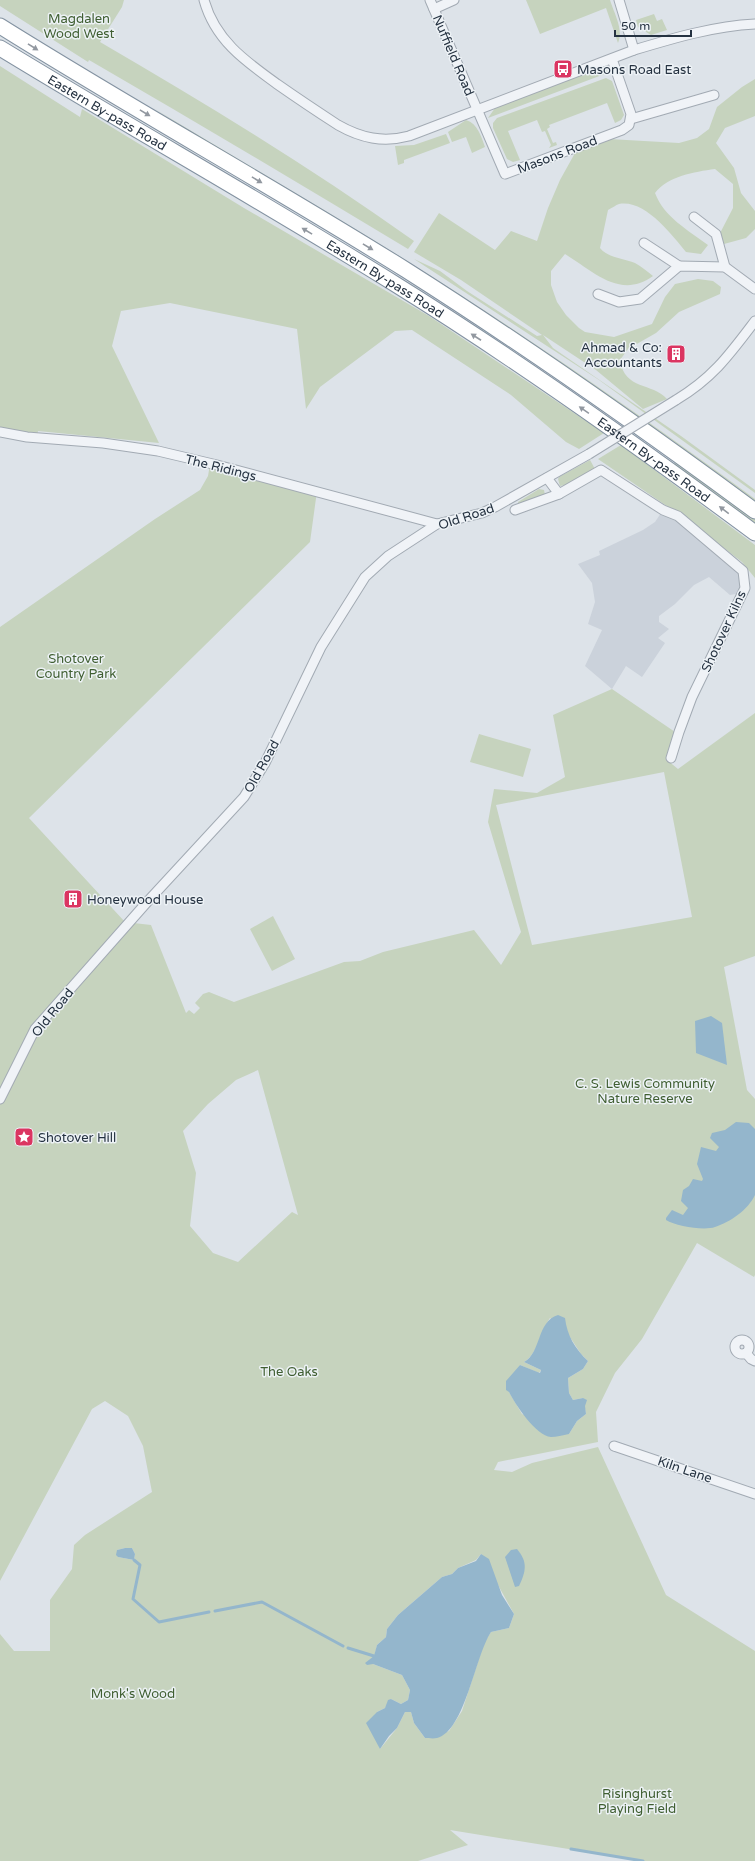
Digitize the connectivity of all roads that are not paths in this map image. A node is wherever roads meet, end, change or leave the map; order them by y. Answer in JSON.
{"nodes":[{"id":1,"x":204,"y":0,"type":"edge"},
{"id":2,"x":454,"y":0,"type":"edge"},
{"id":3,"x":619,"y":0,"type":"edge"},
{"id":4,"x":432,"y":4,"type":"edge"},
{"id":5,"x":755,"y":24,"type":"edge"},
{"id":6,"x":0,"y":26,"type":"edge"},
{"id":7,"x":0,"y":48,"type":"edge"},
{"id":8,"x":634,"y":50,"type":"junction"},
{"id":9,"x":612,"y":59,"type":"junction"},
{"id":10,"x":714,"y":95,"type":"dead end"},
{"id":11,"x":702,"y":99,"type":"junction"},
{"id":12,"x":704,"y":109,"type":"dead end"},
{"id":13,"x":477,"y":110,"type":"junction"},
{"id":14,"x":631,"y":119,"type":"junction"},
{"id":15,"x":694,"y":217,"type":"dead end"},
{"id":16,"x":644,"y":243,"type":"dead end"},
{"id":17,"x":679,"y":266,"type":"junction"},
{"id":18,"x":725,"y":267,"type":"junction"},
{"id":19,"x":755,"y":289,"type":"edge"},
{"id":20,"x":598,"y":294,"type":"dead end"},
{"id":21,"x":755,"y":321,"type":"edge"},
{"id":22,"x":0,"y":432,"type":"edge"},
{"id":23,"x":547,"y":478,"type":"junction"},
{"id":24,"x":559,"y":494,"type":"junction"},
{"id":25,"x":515,"y":510,"type":"dead end"},
{"id":26,"x":755,"y":510,"type":"edge"},
{"id":27,"x":437,"y":524,"type":"junction"},
{"id":28,"x":755,"y":533,"type":"edge"},
{"id":29,"x":671,"y":758,"type":"dead end"},
{"id":30,"x":0,"y":1099,"type":"edge"},
{"id":31,"x":746,"y":1353,"type":"dead end"},
{"id":32,"x":755,"y":1361,"type":"edge"},
{"id":33,"x":614,"y":1446,"type":"dead end"},
{"id":34,"x":755,"y":1494,"type":"edge"}],
"edges":[{"from":1,"to":13,"type":"street"},
{"from":2,"to":4,"type":"street"},
{"from":3,"to":8,"type":"street"},
{"from":4,"to":13,"type":"street","name":"Nuffield Road"},
{"from":5,"to":8,"type":"street"},
{"from":6,"to":26,"type":"highway","name":"Eastern By-pass Road","one_way":true},
{"from":28,"to":7,"type":"highway","name":"Eastern By-pass Road","one_way":true},
{"from":8,"to":9,"type":"street"},
{"from":9,"to":13,"type":"street"},
{"from":9,"to":14,"type":"street"},
{"from":10,"to":11,"type":"street"},
{"from":11,"to":12,"type":"street"},
{"from":11,"to":14,"type":"street"},
{"from":13,"to":14,"type":"street","name":"Masons Road"},
{"from":15,"to":18,"type":"street"},
{"from":16,"to":17,"type":"street"},
{"from":17,"to":18,"type":"street"},
{"from":17,"to":20,"type":"street"},
{"from":18,"to":19,"type":"street"},
{"from":21,"to":23,"type":"street","name":"Old Road","bridge":true},
{"from":22,"to":27,"type":"street","name":"The Ridings"},
{"from":23,"to":24,"type":"street"},
{"from":23,"to":27,"type":"street","name":"Old Road"},
{"from":24,"to":25,"type":"street"},
{"from":24,"to":29,"type":"street","name":"Shotover Kilns"},
{"from":27,"to":30,"type":"street","name":"Old Road"},
{"from":31,"to":32,"type":"street"},
{"from":33,"to":34,"type":"street","name":"Kiln Lane"}]}
